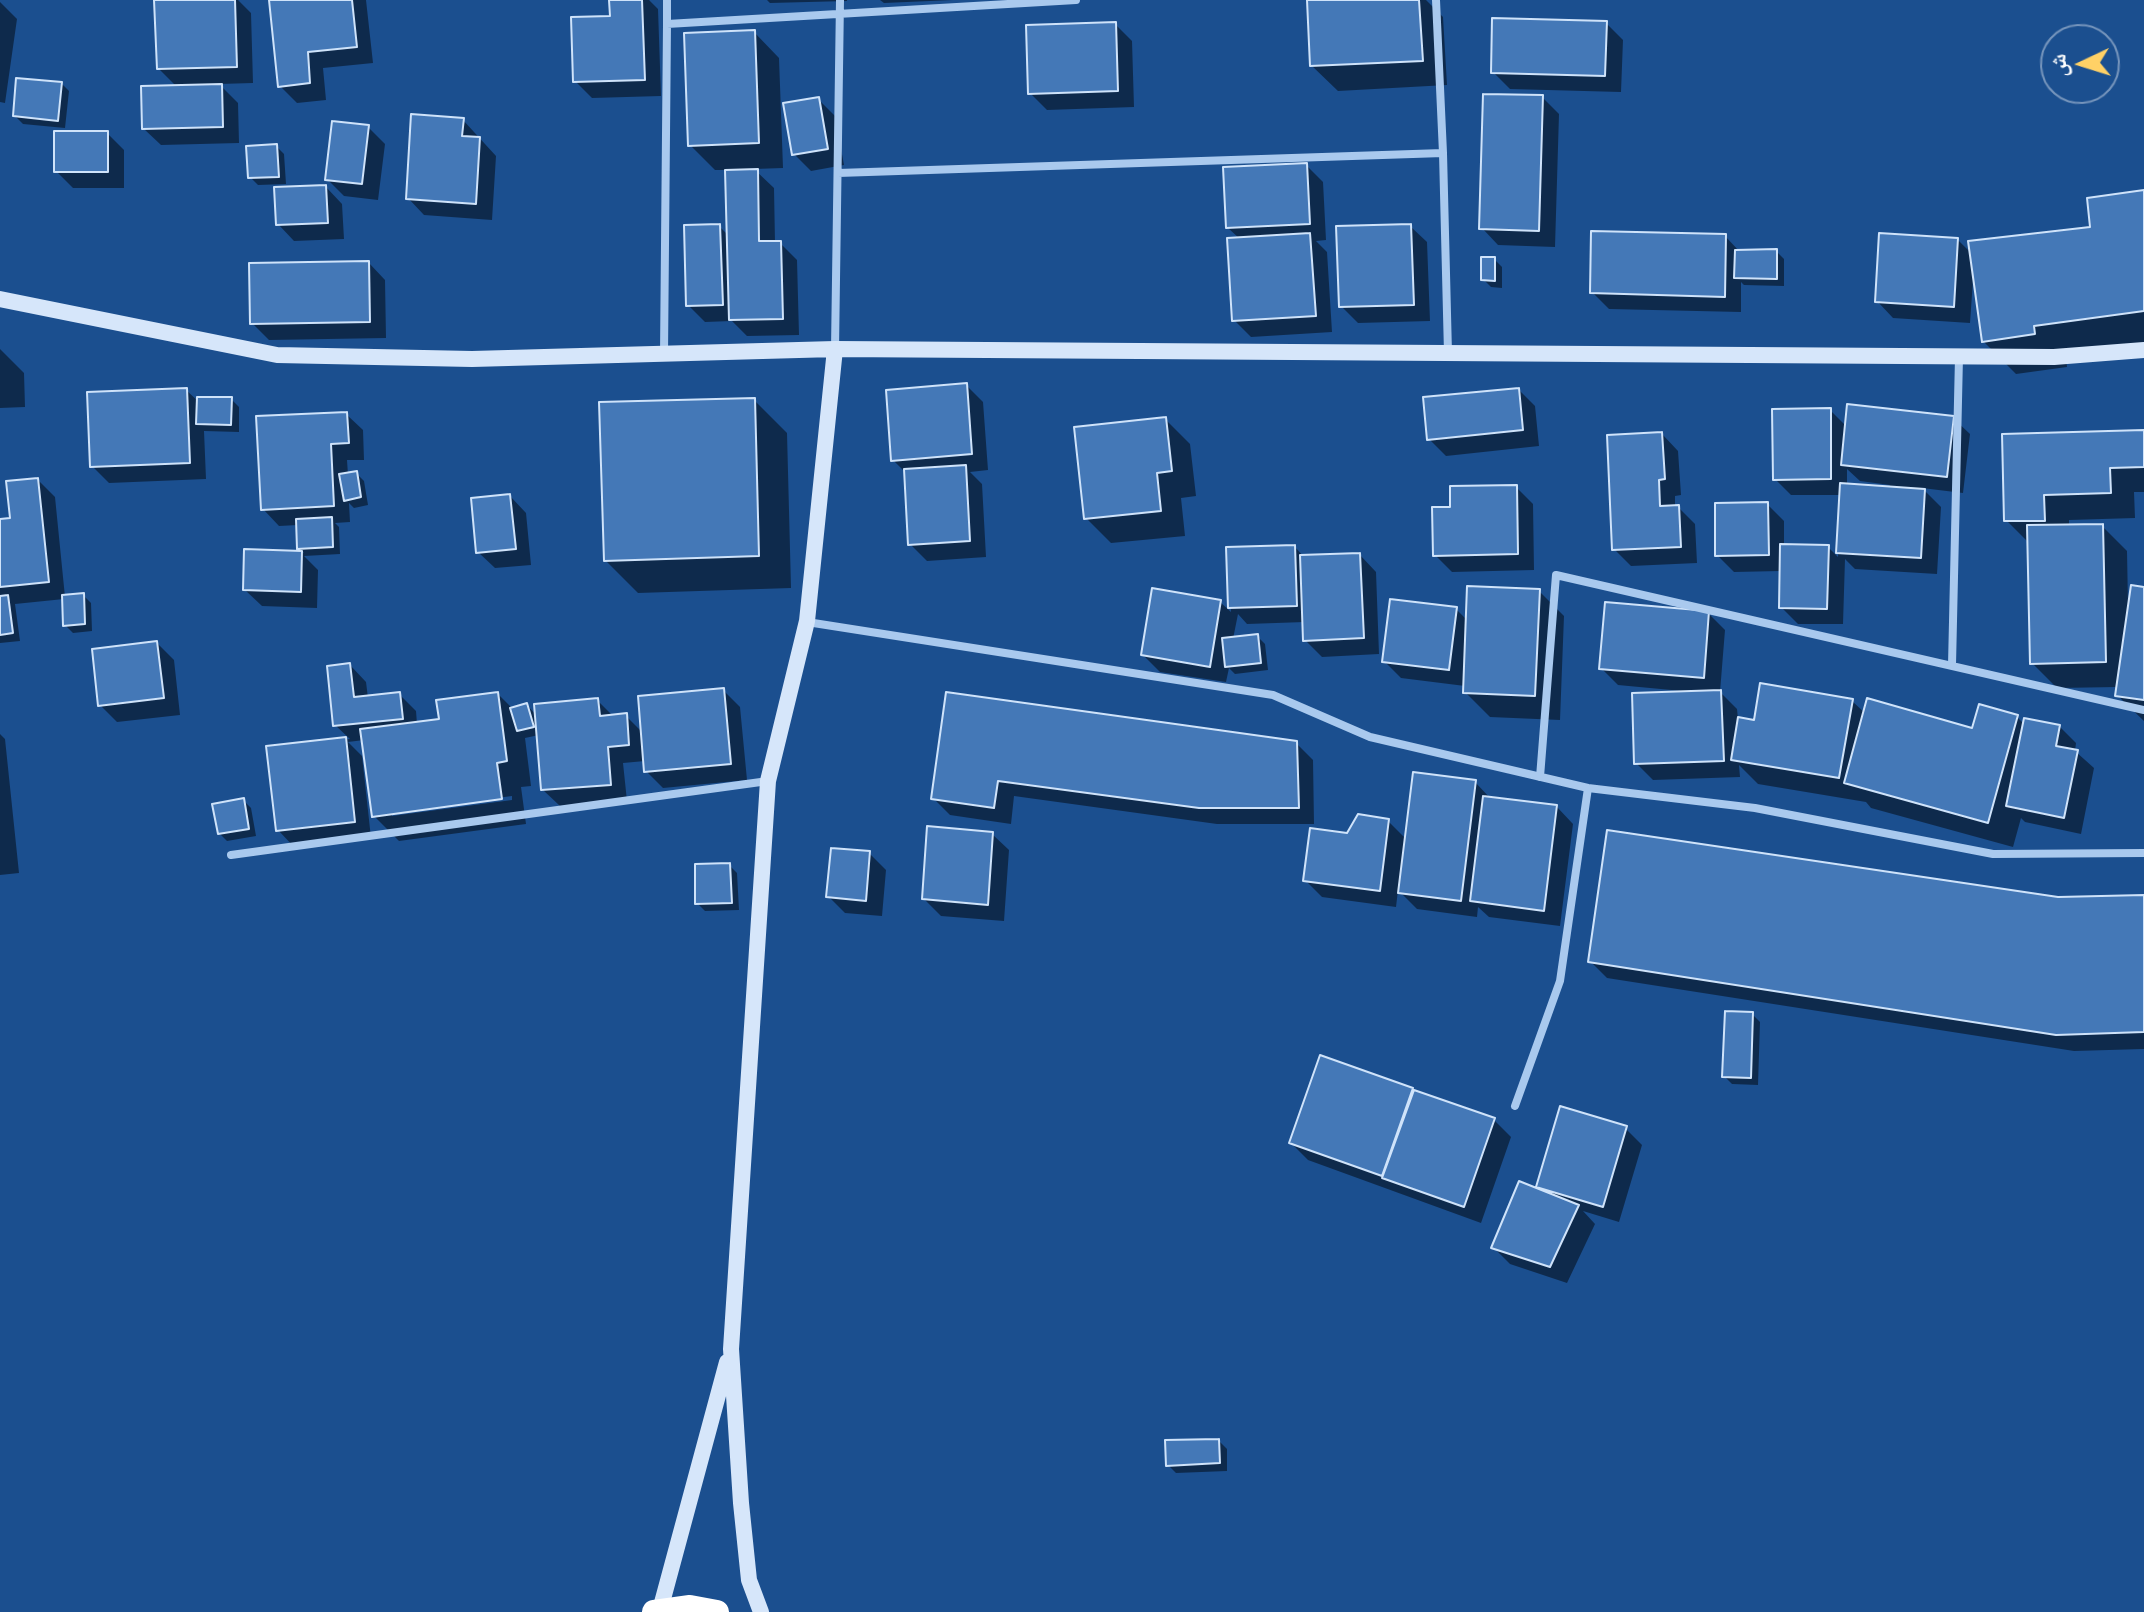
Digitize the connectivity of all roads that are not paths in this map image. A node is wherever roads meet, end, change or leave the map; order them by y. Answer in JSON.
{"nodes":[{"id":1,"x":667,"y":0,"type":"edge"},
{"id":2,"x":840,"y":0,"type":"edge"},
{"id":3,"x":1076,"y":0,"type":"edge"},
{"id":4,"x":1436,"y":0,"type":"edge"},
{"id":5,"x":840,"y":13,"type":"junction"},
{"id":6,"x":667,"y":24,"type":"junction"},
{"id":7,"x":1443,"y":153,"type":"junction"},
{"id":8,"x":838,"y":173,"type":"junction"},
{"id":9,"x":0,"y":299,"type":"edge"},
{"id":10,"x":835,"y":349,"type":"junction"},
{"id":11,"x":2144,"y":350,"type":"edge"},
{"id":12,"x":1448,"y":353,"type":"junction"},
{"id":13,"x":664,"y":354,"type":"junction"},
{"id":14,"x":1959,"y":356,"type":"junction"},
{"id":15,"x":807,"y":621,"type":"junction"},
{"id":16,"x":1952,"y":665,"type":"junction"},
{"id":17,"x":2144,"y":710,"type":"edge"},
{"id":18,"x":1540,"y":777,"type":"junction"},
{"id":19,"x":768,"y":781,"type":"junction"},
{"id":20,"x":1588,"y":788,"type":"junction"},
{"id":21,"x":2144,"y":853,"type":"edge"},
{"id":22,"x":231,"y":855,"type":"dead end"},
{"id":23,"x":1515,"y":1106,"type":"dead end"},
{"id":24,"x":731,"y":1349,"type":"junction"},
{"id":25,"x":657,"y":1611,"type":"edge"},
{"id":26,"x":717,"y":1612,"type":"edge"},
{"id":27,"x":761,"y":1612,"type":"edge"}],
"edges":[{"from":1,"to":6,"type":"street"},
{"from":2,"to":5,"type":"street"},
{"from":3,"to":5,"type":"street"},
{"from":4,"to":7,"type":"street"},
{"from":5,"to":6,"type":"street"},
{"from":5,"to":8,"type":"street"},
{"from":6,"to":13,"type":"street"},
{"from":7,"to":8,"type":"street"},
{"from":7,"to":12,"type":"street"},
{"from":8,"to":10,"type":"street"},
{"from":9,"to":13,"type":"street"},
{"from":10,"to":12,"type":"street"},
{"from":10,"to":13,"type":"street"},
{"from":10,"to":15,"type":"street"},
{"from":11,"to":14,"type":"street"},
{"from":12,"to":14,"type":"street"},
{"from":14,"to":16,"type":"street"},
{"from":15,"to":18,"type":"street"},
{"from":15,"to":19,"type":"street"},
{"from":16,"to":17,"type":"street"},
{"from":16,"to":18,"type":"street"},
{"from":18,"to":20,"type":"street"},
{"from":19,"to":22,"type":"street"},
{"from":19,"to":24,"type":"street"},
{"from":20,"to":21,"type":"street"},
{"from":20,"to":23,"type":"street"},
{"from":24,"to":25,"type":"street"},
{"from":24,"to":27,"type":"street"},
{"from":25,"to":26,"type":"highway"}]}
